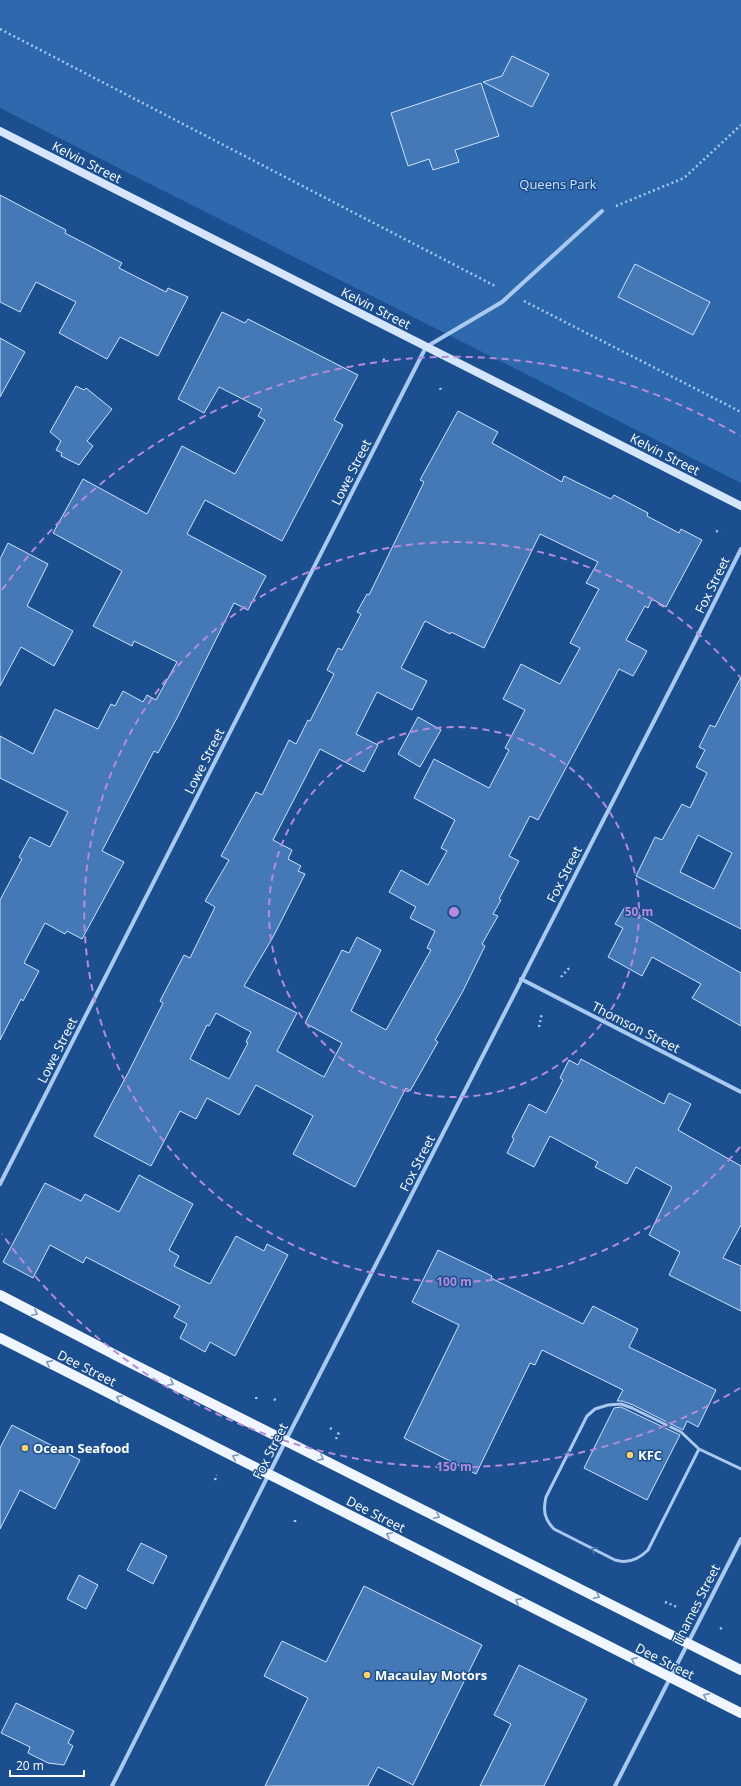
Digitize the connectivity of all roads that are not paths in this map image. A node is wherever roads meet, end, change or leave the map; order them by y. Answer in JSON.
{"nodes":[{"id":1,"x":0,"y":131,"type":"edge"},
{"id":2,"x":602,"y":211,"type":"road end"},
{"id":3,"x":426,"y":347,"type":"junction"},
{"id":4,"x":741,"y":506,"type":"edge"},
{"id":5,"x":741,"y":549,"type":"edge"},
{"id":6,"x":521,"y":980,"type":"junction"},
{"id":7,"x":741,"y":1092,"type":"edge"},
{"id":8,"x":0,"y":1184,"type":"edge"},
{"id":9,"x":0,"y":1295,"type":"edge"},
{"id":10,"x":0,"y":1338,"type":"edge"},
{"id":11,"x":286,"y":1440,"type":"junction"},
{"id":12,"x":699,"y":1449,"type":"junction"},
{"id":13,"x":741,"y":1469,"type":"edge"},
{"id":14,"x":269,"y":1475,"type":"junction"},
{"id":15,"x":741,"y":1539,"type":"edge"},
{"id":16,"x":688,"y":1643,"type":"junction"},
{"id":17,"x":741,"y":1670,"type":"edge"},
{"id":18,"x":669,"y":1677,"type":"junction"},
{"id":19,"x":741,"y":1713,"type":"edge"},
{"id":20,"x":112,"y":1786,"type":"edge"},
{"id":21,"x":615,"y":1786,"type":"edge"}],
"edges":[{"from":1,"to":3,"type":"main road","name":"Kelvin Street"},
{"from":2,"to":3,"type":"street"},
{"from":3,"to":4,"type":"main road","name":"Kelvin Street"},
{"from":3,"to":8,"type":"street","name":"Lowe Street"},
{"from":5,"to":6,"type":"street","name":"Fox Street"},
{"from":6,"to":7,"type":"street","name":"Thomson Street"},
{"from":6,"to":11,"type":"street","name":"Fox Street"},
{"from":9,"to":11,"type":"main road","name":"Dee Street","one_way":true},
{"from":14,"to":10,"type":"main road","name":"Dee Street","one_way":true},
{"from":11,"to":14,"type":"street","name":"Fox Street"},
{"from":11,"to":16,"type":"main road","name":"Dee Street","one_way":true},
{"from":12,"to":12,"type":"lane","one_way":true},
{"from":12,"to":13,"type":"lane"},
{"from":18,"to":14,"type":"main road","name":"Dee Street","one_way":true},
{"from":14,"to":20,"type":"street","name":"Fox Street"},
{"from":15,"to":16,"type":"street","name":"Thames Street"},
{"from":16,"to":17,"type":"main road","name":"Dee Street"},
{"from":16,"to":18,"type":"street","name":"Thames Street"},
{"from":19,"to":18,"type":"main road","name":"Dee Street","one_way":true},
{"from":18,"to":21,"type":"street","name":"Thames Street"}]}
